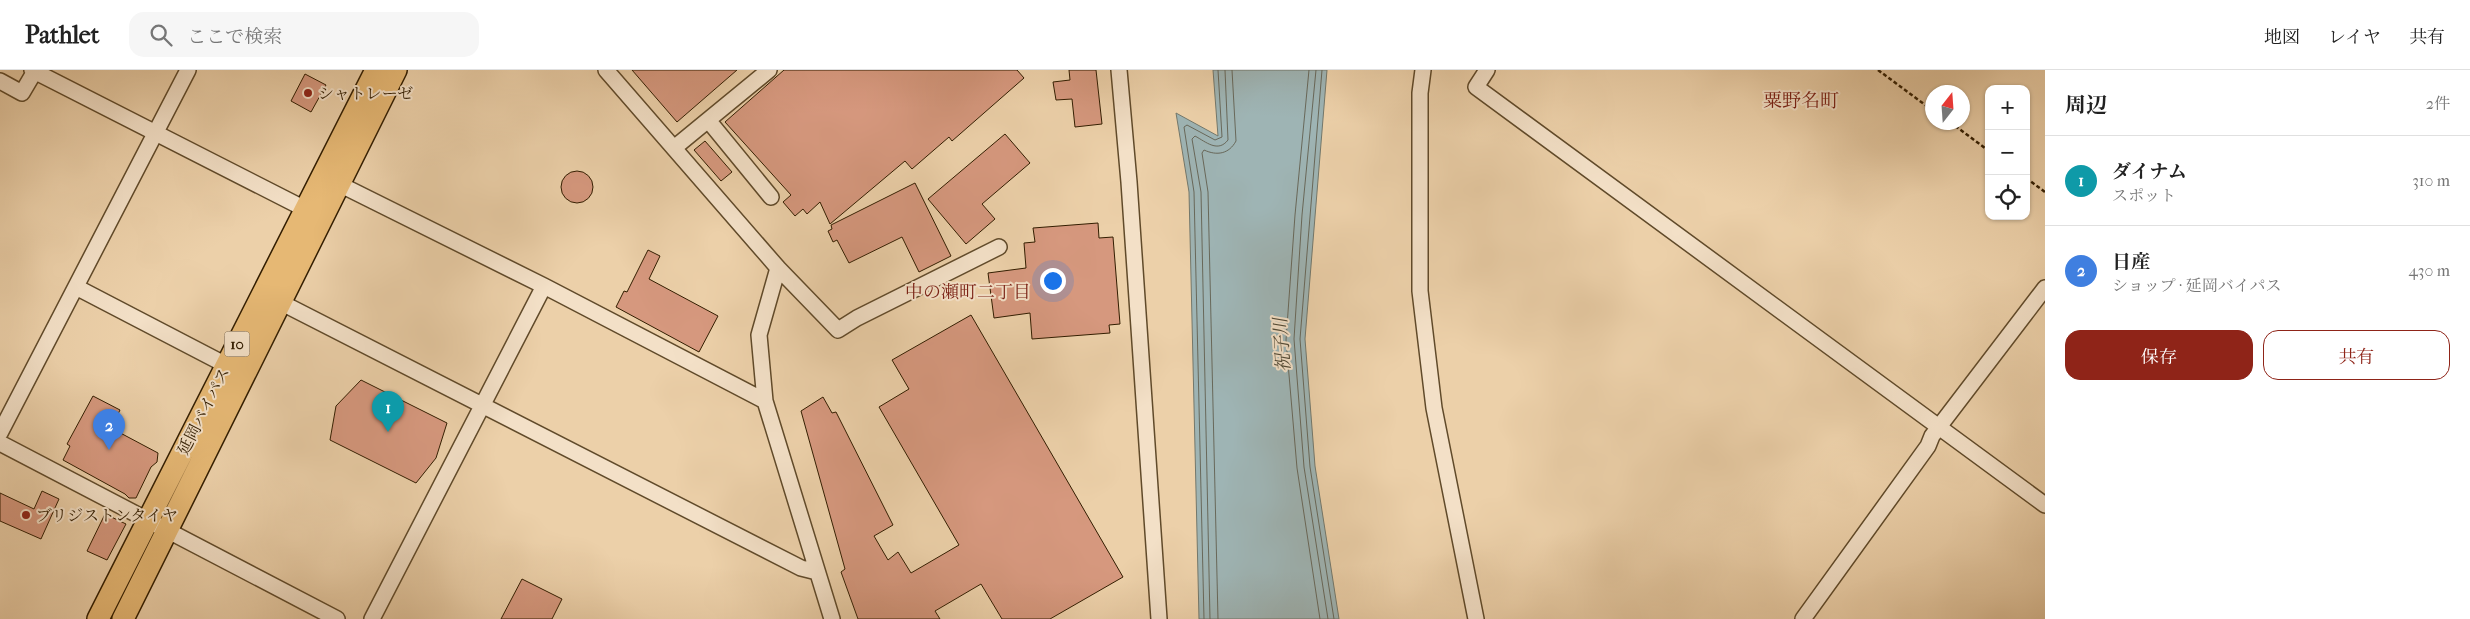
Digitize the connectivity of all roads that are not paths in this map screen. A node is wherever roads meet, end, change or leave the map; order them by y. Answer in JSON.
{"nodes":[{"id":1,"x":188,"y":70,"type":"edge"},
{"id":2,"x":376,"y":70,"type":"edge"},
{"id":3,"x":396,"y":70,"type":"edge"},
{"id":4,"x":606,"y":70,"type":"edge"},
{"id":5,"x":769,"y":70,"type":"edge"},
{"id":6,"x":1119,"y":70,"type":"edge"},
{"id":7,"x":1423,"y":70,"type":"edge"},
{"id":8,"x":1487,"y":70,"type":"edge"},
{"id":9,"x":33,"y":71,"type":"edge"},
{"id":10,"x":0,"y":81,"type":"edge"},
{"id":11,"x":708,"y":120,"type":"junction"},
{"id":12,"x":155,"y":132,"type":"junction"},
{"id":13,"x":674,"y":148,"type":"junction"},
{"id":14,"x":339,"y":184,"type":"junction"},
{"id":15,"x":771,"y":197,"type":"dead end"},
{"id":16,"x":307,"y":210,"type":"junction"},
{"id":17,"x":999,"y":247,"type":"dead end"},
{"id":18,"x":778,"y":268,"type":"junction"},
{"id":19,"x":544,"y":286,"type":"junction"},
{"id":20,"x":76,"y":288,"type":"junction"},
{"id":21,"x":2045,"y":288,"type":"edge"},
{"id":22,"x":280,"y":302,"type":"junction"},
{"id":23,"x":226,"y":366,"type":"junction"},
{"id":24,"x":765,"y":401,"type":"junction"},
{"id":25,"x":482,"y":405,"type":"junction"},
{"id":26,"x":1939,"y":428,"type":"junction"},
{"id":27,"x":0,"y":433,"type":"edge"},
{"id":28,"x":0,"y":443,"type":"edge"},
{"id":29,"x":2045,"y":505,"type":"edge"},
{"id":30,"x":147,"y":521,"type":"junction"},
{"id":31,"x":166,"y":531,"type":"junction"},
{"id":32,"x":817,"y":572,"type":"junction"},
{"id":33,"x":98,"y":619,"type":"edge"},
{"id":34,"x":122,"y":619,"type":"edge"},
{"id":35,"x":337,"y":619,"type":"edge"},
{"id":36,"x":372,"y":619,"type":"edge"},
{"id":37,"x":832,"y":619,"type":"edge"},
{"id":38,"x":1158,"y":619,"type":"edge"},
{"id":39,"x":1476,"y":619,"type":"edge"},
{"id":40,"x":1803,"y":619,"type":"edge"}],
"edges":[{"from":1,"to":12,"type":"street"},
{"from":2,"to":16,"type":"highway","name":"延岡バイパス","number":"10"},
{"from":3,"to":14,"type":"highway","name":"延岡バイパス","number":"10"},
{"from":4,"to":13,"type":"street"},
{"from":5,"to":11,"type":"street"},
{"from":6,"to":38,"type":"street"},
{"from":7,"to":39,"type":"street"},
{"from":8,"to":26,"type":"street"},
{"from":9,"to":10,"type":"street"},
{"from":9,"to":12,"type":"street"},
{"from":11,"to":13,"type":"street"},
{"from":11,"to":15,"type":"street"},
{"from":12,"to":16,"type":"street"},
{"from":12,"to":20,"type":"street"},
{"from":13,"to":18,"type":"street"},
{"from":14,"to":19,"type":"street"},
{"from":14,"to":22,"type":"highway","name":"延岡バイパス","number":"10"},
{"from":16,"to":23,"type":"highway","name":"延岡バイパス","number":"10"},
{"from":17,"to":18,"type":"street"},
{"from":18,"to":24,"type":"street"},
{"from":19,"to":24,"type":"street"},
{"from":19,"to":25,"type":"street"},
{"from":20,"to":23,"type":"street"},
{"from":20,"to":27,"type":"street"},
{"from":21,"to":26,"type":"street"},
{"from":22,"to":25,"type":"street"},
{"from":22,"to":31,"type":"highway","name":"延岡バイパス","number":"10"},
{"from":23,"to":30,"type":"highway","name":"延岡バイパス","number":"10"},
{"from":24,"to":32,"type":"street"},
{"from":25,"to":32,"type":"street"},
{"from":25,"to":36,"type":"street"},
{"from":26,"to":29,"type":"street"},
{"from":26,"to":40,"type":"street"},
{"from":28,"to":30,"type":"street"},
{"from":30,"to":31,"type":"street"},
{"from":30,"to":33,"type":"highway","name":"延岡バイパス","number":"10"},
{"from":31,"to":34,"type":"highway","name":"延岡バイパス","number":"10"},
{"from":31,"to":35,"type":"street"},
{"from":32,"to":37,"type":"street"}]}
